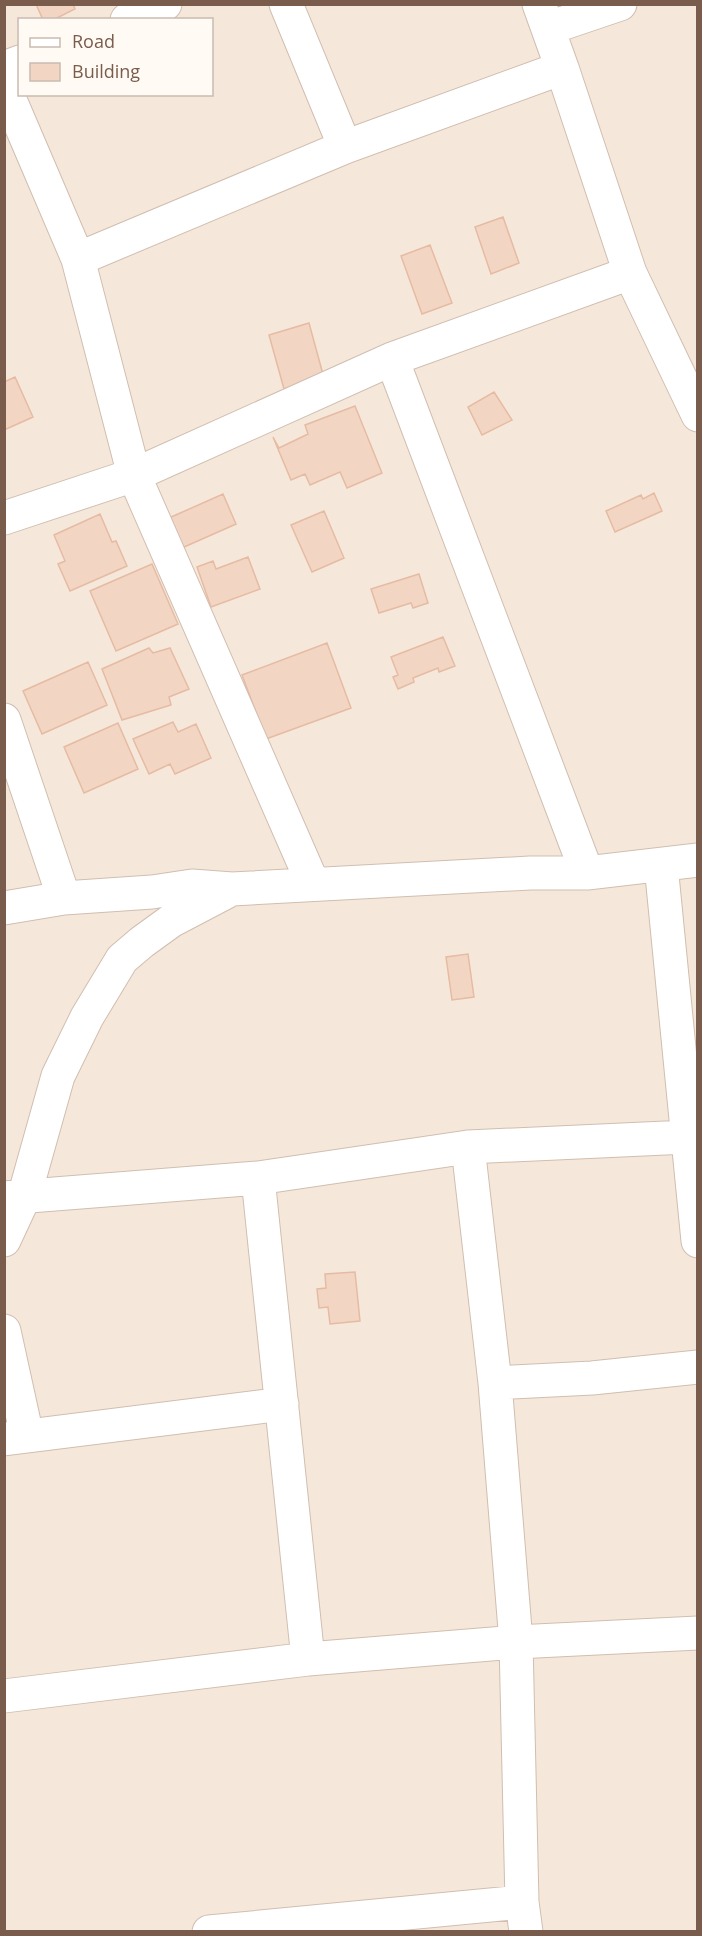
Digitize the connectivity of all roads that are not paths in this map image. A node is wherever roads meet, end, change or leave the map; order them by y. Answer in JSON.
{"nodes":[{"id":1,"x":165,"y":4,"type":"edge"},
{"id":2,"x":286,"y":4,"type":"edge"},
{"id":3,"x":620,"y":4,"type":"edge"},
{"id":4,"x":544,"y":16,"type":"edge"},
{"id":5,"x":132,"y":18,"type":"edge"},
{"id":6,"x":562,"y":68,"type":"junction"},
{"id":7,"x":4,"y":86,"type":"edge"},
{"id":8,"x":345,"y":147,"type":"junction"},
{"id":9,"x":78,"y":259,"type":"junction"},
{"id":10,"x":630,"y":273,"type":"junction"},
{"id":11,"x":392,"y":359,"type":"junction"},
{"id":12,"x":698,"y":415,"type":"edge"},
{"id":13,"x":135,"y":475,"type":"junction"},
{"id":14,"x":4,"y":518,"type":"edge"},
{"id":15,"x":4,"y":720,"type":"edge"},
{"id":16,"x":698,"y":860,"type":"edge"},
{"id":17,"x":661,"y":865,"type":"junction"},
{"id":18,"x":587,"y":873,"type":"junction"},
{"id":19,"x":313,"y":884,"type":"junction"},
{"id":20,"x":232,"y":889,"type":"junction"},
{"id":21,"x":64,"y":898,"type":"junction"},
{"id":22,"x":4,"y":908,"type":"edge"},
{"id":23,"x":687,"y":1137,"type":"junction"},
{"id":24,"x":468,"y":1147,"type":"junction"},
{"id":25,"x":258,"y":1178,"type":"junction"},
{"id":26,"x":14,"y":1197,"type":"edge"},
{"id":27,"x":4,"y":1240,"type":"edge"},
{"id":28,"x":698,"y":1241,"type":"edge"},
{"id":29,"x":4,"y":1331,"type":"edge"},
{"id":30,"x":698,"y":1367,"type":"edge"},
{"id":31,"x":495,"y":1383,"type":"junction"},
{"id":32,"x":282,"y":1404,"type":"junction"},
{"id":33,"x":16,"y":1437,"type":"edge"},
{"id":34,"x":698,"y":1634,"type":"edge"},
{"id":35,"x":516,"y":1642,"type":"junction"},
{"id":36,"x":308,"y":1659,"type":"junction"},
{"id":37,"x":4,"y":1696,"type":"edge"},
{"id":38,"x":524,"y":1917,"type":"edge"},
{"id":39,"x":209,"y":1932,"type":"edge"}],
"edges":[{"from":1,"to":5,"type":"street"},
{"from":2,"to":8,"type":"street"},
{"from":3,"to":4,"type":"street"},
{"from":4,"to":6,"type":"street"},
{"from":6,"to":8,"type":"street"},
{"from":6,"to":10,"type":"street"},
{"from":7,"to":9,"type":"street"},
{"from":8,"to":9,"type":"street"},
{"from":9,"to":13,"type":"street"},
{"from":10,"to":11,"type":"street"},
{"from":10,"to":12,"type":"street"},
{"from":11,"to":13,"type":"street"},
{"from":11,"to":18,"type":"street"},
{"from":13,"to":14,"type":"street"},
{"from":13,"to":19,"type":"street"},
{"from":15,"to":21,"type":"street"},
{"from":16,"to":17,"type":"street"},
{"from":17,"to":18,"type":"street"},
{"from":17,"to":23,"type":"street"},
{"from":18,"to":19,"type":"street"},
{"from":19,"to":20,"type":"street"},
{"from":20,"to":21,"type":"street"},
{"from":20,"to":26,"type":"street"},
{"from":21,"to":22,"type":"street"},
{"from":23,"to":24,"type":"street"},
{"from":23,"to":28,"type":"street"},
{"from":24,"to":25,"type":"street"},
{"from":24,"to":31,"type":"street"},
{"from":25,"to":26,"type":"street"},
{"from":25,"to":32,"type":"street"},
{"from":26,"to":27,"type":"street"},
{"from":29,"to":33,"type":"street"},
{"from":30,"to":31,"type":"street"},
{"from":31,"to":35,"type":"street"},
{"from":32,"to":33,"type":"street"},
{"from":32,"to":36,"type":"street"},
{"from":34,"to":35,"type":"street"},
{"from":35,"to":36,"type":"street"},
{"from":35,"to":38,"type":"street"},
{"from":36,"to":37,"type":"street"},
{"from":38,"to":39,"type":"street"}]}
